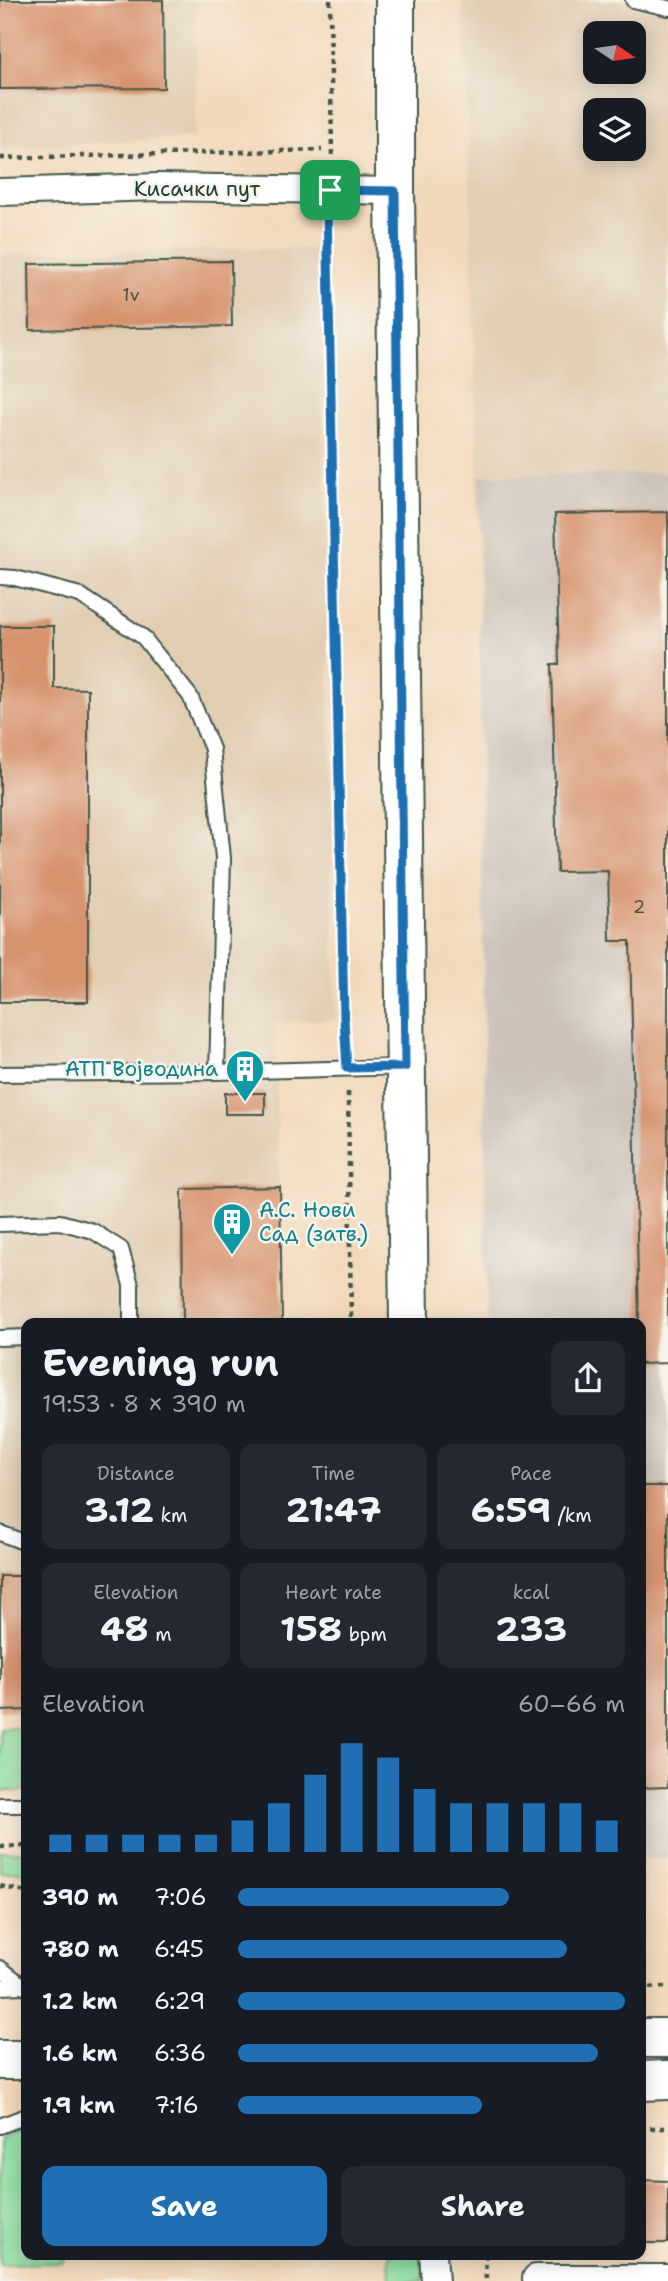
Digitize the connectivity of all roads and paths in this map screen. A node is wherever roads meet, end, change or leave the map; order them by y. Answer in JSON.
{"nodes":[{"id":1,"x":330,"y":0,"type":"edge"},
{"id":2,"x":395,"y":0,"type":"edge"},
{"id":3,"x":633,"y":0,"type":"edge"},
{"id":4,"x":668,"y":8,"type":"edge"},
{"id":5,"x":322,"y":150,"type":"dead end"},
{"id":6,"x":0,"y":158,"type":"edge"},
{"id":7,"x":330,"y":190,"type":"junction"},
{"id":8,"x":395,"y":191,"type":"junction"},
{"id":9,"x":0,"y":192,"type":"edge"},
{"id":10,"x":0,"y":577,"type":"edge"},
{"id":11,"x":405,"y":1067,"type":"junction"},
{"id":12,"x":347,"y":1068,"type":"junction"},
{"id":13,"x":217,"y":1072,"type":"junction"},
{"id":14,"x":0,"y":1074,"type":"edge"},
{"id":15,"x":0,"y":1224,"type":"edge"},
{"id":16,"x":131,"y":1318,"type":"edge"},
{"id":17,"x":351,"y":1318,"type":"edge"},
{"id":18,"x":409,"y":1318,"type":"edge"},
{"id":19,"x":21,"y":1337,"type":"edge"},
{"id":20,"x":0,"y":1338,"type":"edge"},
{"id":21,"x":0,"y":1533,"type":"edge"},
{"id":22,"x":21,"y":1541,"type":"edge"},
{"id":23,"x":0,"y":1805,"type":"edge"},
{"id":24,"x":21,"y":1805,"type":"edge"},
{"id":25,"x":21,"y":1846,"type":"edge"},
{"id":26,"x":0,"y":1847,"type":"edge"},
{"id":27,"x":0,"y":1886,"type":"edge"},
{"id":28,"x":21,"y":1891,"type":"edge"},
{"id":29,"x":0,"y":1968,"type":"edge"},
{"id":30,"x":21,"y":1984,"type":"edge"},
{"id":31,"x":0,"y":1987,"type":"edge"},
{"id":32,"x":21,"y":1987,"type":"edge"},
{"id":33,"x":668,"y":1987,"type":"edge"},
{"id":34,"x":646,"y":1988,"type":"edge"},
{"id":35,"x":646,"y":2038,"type":"edge"},
{"id":36,"x":668,"y":2038,"type":"edge"},
{"id":37,"x":0,"y":2060,"type":"edge"},
{"id":38,"x":21,"y":2060,"type":"edge"},
{"id":39,"x":668,"y":2080,"type":"edge"},
{"id":40,"x":646,"y":2081,"type":"edge"},
{"id":41,"x":21,"y":2118,"type":"edge"},
{"id":42,"x":0,"y":2126,"type":"edge"},
{"id":43,"x":646,"y":2128,"type":"edge"},
{"id":44,"x":668,"y":2128,"type":"edge"},
{"id":45,"x":433,"y":2260,"type":"edge"},
{"id":46,"x":485,"y":2260,"type":"edge"},
{"id":47,"x":536,"y":2278,"type":"dead end"},
{"id":48,"x":668,"y":2278,"type":"edge"},
{"id":49,"x":435,"y":2281,"type":"edge"},
{"id":50,"x":486,"y":2281,"type":"edge"}],
"edges":[{"from":1,"to":7,"type":"path"},
{"from":2,"to":8,"type":"street"},
{"from":3,"to":4,"type":"lane"},
{"from":5,"to":6,"type":"path"},
{"from":7,"to":8,"type":"street","name":"Кисачки пут"},
{"from":7,"to":9,"type":"street","name":"Кисачки пут"},
{"from":7,"to":12,"type":"path"},
{"from":8,"to":11,"type":"street"},
{"from":10,"to":13,"type":"lane"},
{"from":11,"to":12,"type":"lane"},
{"from":11,"to":18,"type":"street"},
{"from":12,"to":13,"type":"lane"},
{"from":12,"to":17,"type":"path"},
{"from":13,"to":14,"type":"lane"},
{"from":15,"to":16,"type":"lane"},
{"from":19,"to":20,"type":"lane"},
{"from":21,"to":22,"type":"lane"},
{"from":23,"to":24,"type":"lane"},
{"from":25,"to":26,"type":"path"},
{"from":27,"to":28,"type":"path"},
{"from":29,"to":30,"type":"lane"},
{"from":31,"to":32,"type":"lane"},
{"from":33,"to":34,"type":"path"},
{"from":35,"to":36,"type":"street"},
{"from":37,"to":38,"type":"street"},
{"from":39,"to":40,"type":"street"},
{"from":41,"to":42,"type":"lane"},
{"from":43,"to":44,"type":"path"},
{"from":45,"to":49,"type":"street"},
{"from":46,"to":50,"type":"path"},
{"from":47,"to":48,"type":"street"}]}
